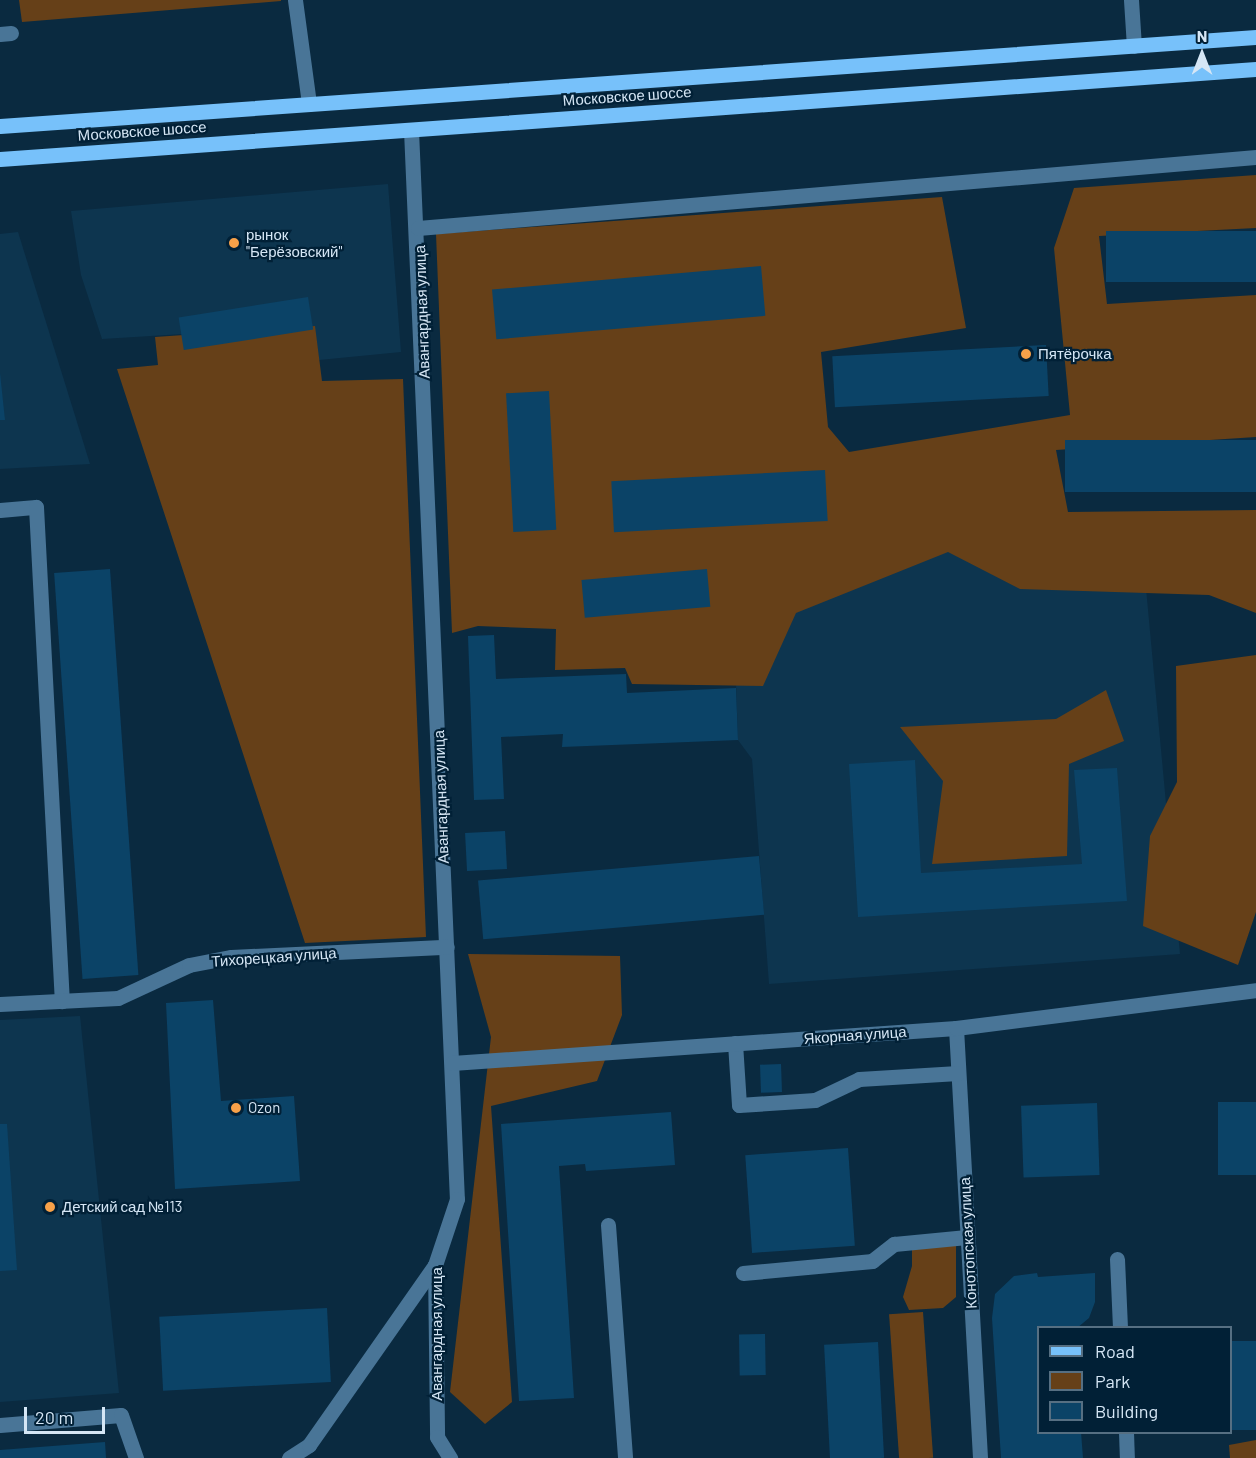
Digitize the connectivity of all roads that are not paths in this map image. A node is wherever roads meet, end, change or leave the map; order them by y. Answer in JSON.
{"nodes":[{"id":1,"x":295,"y":0,"type":"edge"},
{"id":2,"x":1131,"y":0,"type":"edge"},
{"id":3,"x":1256,"y":37,"type":"edge"},
{"id":4,"x":1134,"y":46,"type":"junction"},
{"id":5,"x":1256,"y":69,"type":"edge"},
{"id":6,"x":309,"y":104,"type":"junction"},
{"id":7,"x":0,"y":126,"type":"edge"},
{"id":8,"x":411,"y":130,"type":"junction"},
{"id":9,"x":1256,"y":157,"type":"edge"},
{"id":10,"x":0,"y":159,"type":"edge"},
{"id":11,"x":418,"y":228,"type":"junction"},
{"id":12,"x":0,"y":510,"type":"edge"},
{"id":13,"x":447,"y":947,"type":"junction"},
{"id":14,"x":1256,"y":990,"type":"edge"},
{"id":15,"x":62,"y":1001,"type":"junction"},
{"id":16,"x":0,"y":1004,"type":"edge"},
{"id":17,"x":956,"y":1028,"type":"junction"},
{"id":18,"x":735,"y":1044,"type":"junction"},
{"id":19,"x":452,"y":1063,"type":"junction"},
{"id":20,"x":958,"y":1073,"type":"junction"},
{"id":21,"x":608,"y":1225,"type":"dead end"},
{"id":22,"x":968,"y":1237,"type":"junction"},
{"id":23,"x":1117,"y":1259,"type":"dead end"},
{"id":24,"x":435,"y":1266,"type":"junction"},
{"id":25,"x":743,"y":1273,"type":"dead end"},
{"id":26,"x":1120,"y":1326,"type":"edge"},
{"id":27,"x":0,"y":1425,"type":"edge"},
{"id":28,"x":1126,"y":1434,"type":"edge"},
{"id":29,"x":136,"y":1458,"type":"edge"},
{"id":30,"x":289,"y":1458,"type":"edge"},
{"id":31,"x":450,"y":1458,"type":"edge"},
{"id":32,"x":625,"y":1458,"type":"edge"},
{"id":33,"x":980,"y":1458,"type":"edge"},
{"id":34,"x":1127,"y":1458,"type":"edge"}],
"edges":[{"from":1,"to":6,"type":"street"},
{"from":2,"to":4,"type":"street"},
{"from":3,"to":4,"type":"main road","name":"Московское шоссе"},
{"from":4,"to":6,"type":"main road","name":"Московское шоссе"},
{"from":5,"to":8,"type":"main road","name":"Московское шоссе"},
{"from":6,"to":7,"type":"main road","name":"Московское шоссе"},
{"from":8,"to":10,"type":"main road","name":"Московское шоссе"},
{"from":8,"to":11,"type":"street","name":"Авангардная улица"},
{"from":9,"to":11,"type":"street"},
{"from":11,"to":13,"type":"street","name":"Авангардная улица"},
{"from":12,"to":15,"type":"street"},
{"from":13,"to":15,"type":"street","name":"Тихорецкая улица"},
{"from":13,"to":19,"type":"street","name":"Авангардная улица"},
{"from":14,"to":17,"type":"street","name":"Якорная улица"},
{"from":15,"to":16,"type":"street","name":"Тихорецкая улица"},
{"from":17,"to":18,"type":"street","name":"Якорная улица"},
{"from":17,"to":20,"type":"street","name":"Конотопская улица"},
{"from":18,"to":19,"type":"street","name":"Якорная улица"},
{"from":18,"to":20,"type":"street"},
{"from":19,"to":24,"type":"street","name":"Авангардная улица"},
{"from":20,"to":22,"type":"street","name":"Конотопская улица"},
{"from":21,"to":32,"type":"street"},
{"from":22,"to":25,"type":"street"},
{"from":22,"to":33,"type":"street","name":"Конотопская улица"},
{"from":23,"to":26,"type":"street"},
{"from":24,"to":30,"type":"street"},
{"from":24,"to":31,"type":"street","name":"Авангардная улица"},
{"from":27,"to":29,"type":"street"},
{"from":28,"to":34,"type":"street"}]}
